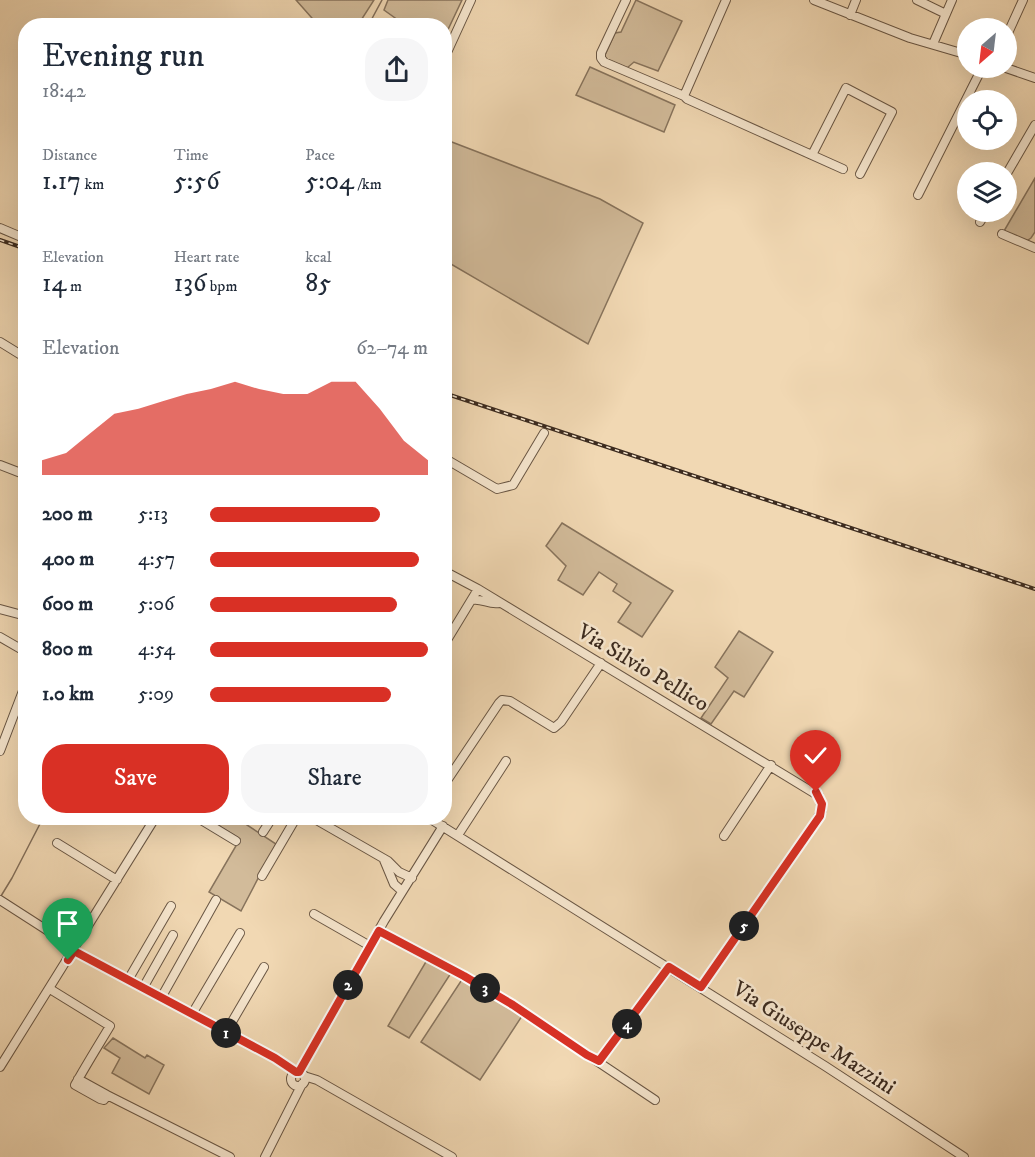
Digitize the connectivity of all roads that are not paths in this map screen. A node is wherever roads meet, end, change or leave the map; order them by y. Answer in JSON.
{"nodes":[{"id":1,"x":471,"y":0,"type":"edge"},
{"id":2,"x":626,"y":0,"type":"edge"},
{"id":3,"x":726,"y":0,"type":"edge"},
{"id":4,"x":814,"y":0,"type":"edge"},
{"id":5,"x":856,"y":0,"type":"edge"},
{"id":6,"x":916,"y":0,"type":"edge"},
{"id":7,"x":952,"y":0,"type":"edge"},
{"id":8,"x":1023,"y":0,"type":"edge"},
{"id":9,"x":946,"y":14,"type":"junction"},
{"id":10,"x":850,"y":15,"type":"junction"},
{"id":11,"x":1015,"y":18,"type":"edge"},
{"id":12,"x":452,"y":42,"type":"edge"},
{"id":13,"x":933,"y":44,"type":"junction"},
{"id":14,"x":957,"y":52,"type":"edge"},
{"id":15,"x":1017,"y":72,"type":"edge"},
{"id":16,"x":977,"y":78,"type":"edge"},
{"id":17,"x":1035,"y":78,"type":"edge"},
{"id":18,"x":684,"y":96,"type":"junction"},
{"id":19,"x":1035,"y":125,"type":"edge"},
{"id":20,"x":812,"y":155,"type":"junction"},
{"id":21,"x":1014,"y":162,"type":"edge"},
{"id":22,"x":843,"y":169,"type":"dead end"},
{"id":23,"x":860,"y":174,"type":"dead end"},
{"id":24,"x":918,"y":195,"type":"dead end"},
{"id":25,"x":0,"y":228,"type":"edge"},
{"id":26,"x":1002,"y":234,"type":"dead end"},
{"id":27,"x":18,"y":236,"type":"edge"},
{"id":28,"x":1034,"y":246,"type":"edge"},
{"id":29,"x":0,"y":342,"type":"edge"},
{"id":30,"x":18,"y":353,"type":"edge"},
{"id":31,"x":544,"y":433,"type":"dead end"},
{"id":32,"x":452,"y":463,"type":"edge"},
{"id":33,"x":0,"y":465,"type":"edge"},
{"id":34,"x":18,"y":472,"type":"edge"},
{"id":35,"x":452,"y":575,"type":"edge"},
{"id":36,"x":478,"y":589,"type":"junction"},
{"id":37,"x":471,"y":600,"type":"junction"},
{"id":38,"x":500,"y":603,"type":"junction"},
{"id":39,"x":0,"y":609,"type":"edge"},
{"id":40,"x":18,"y":614,"type":"edge"},
{"id":41,"x":452,"y":632,"type":"edge"},
{"id":42,"x":0,"y":637,"type":"edge"},
{"id":43,"x":18,"y":647,"type":"edge"},
{"id":44,"x":601,"y":663,"type":"junction"},
{"id":45,"x":18,"y":704,"type":"edge"},
{"id":46,"x":0,"y":752,"type":"edge"},
{"id":47,"x":506,"y":761,"type":"dead end"},
{"id":48,"x":771,"y":765,"type":"junction"},
{"id":49,"x":452,"y":773,"type":"edge"},
{"id":50,"x":151,"y":825,"type":"edge"},
{"id":51,"x":210,"y":825,"type":"edge"},
{"id":52,"x":268,"y":825,"type":"edge"},
{"id":53,"x":292,"y":825,"type":"edge"},
{"id":54,"x":325,"y":825,"type":"edge"},
{"id":55,"x":443,"y":826,"type":"joint"},
{"id":56,"x":263,"y":832,"type":"dead end"},
{"id":57,"x":458,"y":835,"type":"junction"},
{"id":58,"x":724,"y":836,"type":"dead end"},
{"id":59,"x":236,"y":841,"type":"dead end"},
{"id":60,"x":57,"y":843,"type":"dead end"},
{"id":61,"x":383,"y":859,"type":"junction"},
{"id":62,"x":262,"y":876,"type":"dead end"},
{"id":63,"x":412,"y":878,"type":"junction"},
{"id":64,"x":117,"y":880,"type":"junction"},
{"id":65,"x":402,"y":891,"type":"junction"},
{"id":66,"x":0,"y":900,"type":"edge"},
{"id":67,"x":216,"y":900,"type":"dead end"},
{"id":68,"x":171,"y":906,"type":"dead end"},
{"id":69,"x":314,"y":914,"type":"dead end"},
{"id":70,"x":379,"y":931,"type":"junction"},
{"id":71,"x":240,"y":933,"type":"dead end"},
{"id":72,"x":173,"y":935,"type":"dead end"},
{"id":73,"x":370,"y":946,"type":"junction"},
{"id":74,"x":74,"y":951,"type":"junction"},
{"id":75,"x":669,"y":967,"type":"junction"},
{"id":76,"x":264,"y":968,"type":"dead end"},
{"id":77,"x":128,"y":980,"type":"junction"},
{"id":78,"x":701,"y":987,"type":"junction"},
{"id":79,"x":143,"y":988,"type":"junction"},
{"id":80,"x":50,"y":989,"type":"junction"},
{"id":81,"x":161,"y":998,"type":"junction"},
{"id":82,"x":192,"y":1014,"type":"junction"},
{"id":83,"x":226,"y":1032,"type":"junction"},
{"id":84,"x":599,"y":1061,"type":"junction"},
{"id":85,"x":0,"y":1067,"type":"edge"},
{"id":86,"x":299,"y":1077,"type":"junction"},
{"id":87,"x":656,"y":1100,"type":"dead end"},
{"id":88,"x":230,"y":1157,"type":"edge"},
{"id":89,"x":265,"y":1157,"type":"edge"},
{"id":90,"x":452,"y":1157,"type":"edge"},
{"id":91,"x":964,"y":1157,"type":"edge"}],
"edges":[{"from":1,"to":12,"type":"street"},
{"from":2,"to":18,"type":"street"},
{"from":3,"to":18,"type":"street"},
{"from":4,"to":10,"type":"street"},
{"from":5,"to":10,"type":"street"},
{"from":6,"to":9,"type":"street"},
{"from":7,"to":9,"type":"street"},
{"from":8,"to":11,"type":"street"},
{"from":9,"to":13,"type":"street"},
{"from":10,"to":13,"type":"street"},
{"from":13,"to":14,"type":"street"},
{"from":15,"to":17,"type":"street"},
{"from":16,"to":24,"type":"street"},
{"from":18,"to":20,"type":"street"},
{"from":19,"to":21,"type":"street"},
{"from":20,"to":22,"type":"street"},
{"from":20,"to":23,"type":"street"},
{"from":25,"to":27,"type":"street"},
{"from":26,"to":28,"type":"street"},
{"from":29,"to":30,"type":"street"},
{"from":31,"to":32,"type":"street"},
{"from":33,"to":34,"type":"street"},
{"from":35,"to":36,"type":"street","name":"Via Silvio Pellico"},
{"from":36,"to":37,"type":"street"},
{"from":36,"to":38,"type":"street","name":"Via Silvio Pellico"},
{"from":37,"to":38,"type":"street"},
{"from":37,"to":41,"type":"street"},
{"from":38,"to":44,"type":"street","name":"Via Silvio Pellico"},
{"from":39,"to":40,"type":"street"},
{"from":42,"to":43,"type":"street"},
{"from":44,"to":48,"type":"street","name":"Via Silvio Pellico"},
{"from":44,"to":49,"type":"street"},
{"from":45,"to":46,"type":"street"},
{"from":47,"to":57,"type":"street"},
{"from":48,"to":58,"type":"street"},
{"from":48,"to":78,"type":"street","name":"Via Silvio Pellico"},
{"from":50,"to":64,"type":"street"},
{"from":51,"to":59,"type":"street"},
{"from":52,"to":56,"type":"street"},
{"from":53,"to":62,"type":"street"},
{"from":54,"to":61,"type":"street"},
{"from":55,"to":57,"type":"street","name":"Via Giuseppe Mazzini"},
{"from":55,"to":63,"type":"street"},
{"from":57,"to":75,"type":"street","name":"Via Giuseppe Mazzini"},
{"from":60,"to":64,"type":"street"},
{"from":61,"to":63,"type":"street"},
{"from":61,"to":65,"type":"street"},
{"from":63,"to":65,"type":"street"},
{"from":64,"to":74,"type":"street"},
{"from":65,"to":70,"type":"street"},
{"from":66,"to":74,"type":"street"},
{"from":67,"to":81,"type":"street"},
{"from":68,"to":77,"type":"street"},
{"from":69,"to":73,"type":"street"},
{"from":70,"to":73,"type":"street"},
{"from":70,"to":84,"type":"street"},
{"from":71,"to":82,"type":"street"},
{"from":72,"to":79,"type":"street"},
{"from":73,"to":86,"type":"street"},
{"from":74,"to":77,"type":"street"},
{"from":74,"to":80,"type":"street"},
{"from":75,"to":78,"type":"street","name":"Via Giuseppe Mazzini"},
{"from":75,"to":84,"type":"street"},
{"from":76,"to":83,"type":"street"},
{"from":77,"to":79,"type":"street"},
{"from":78,"to":91,"type":"street","name":"Via Giuseppe Mazzini"},
{"from":79,"to":81,"type":"street"},
{"from":80,"to":85,"type":"street"},
{"from":80,"to":88,"type":"street"},
{"from":81,"to":82,"type":"street"},
{"from":82,"to":83,"type":"street"},
{"from":83,"to":86,"type":"street"},
{"from":84,"to":87,"type":"street"},
{"from":86,"to":89,"type":"street"},
{"from":86,"to":90,"type":"street"}]}
